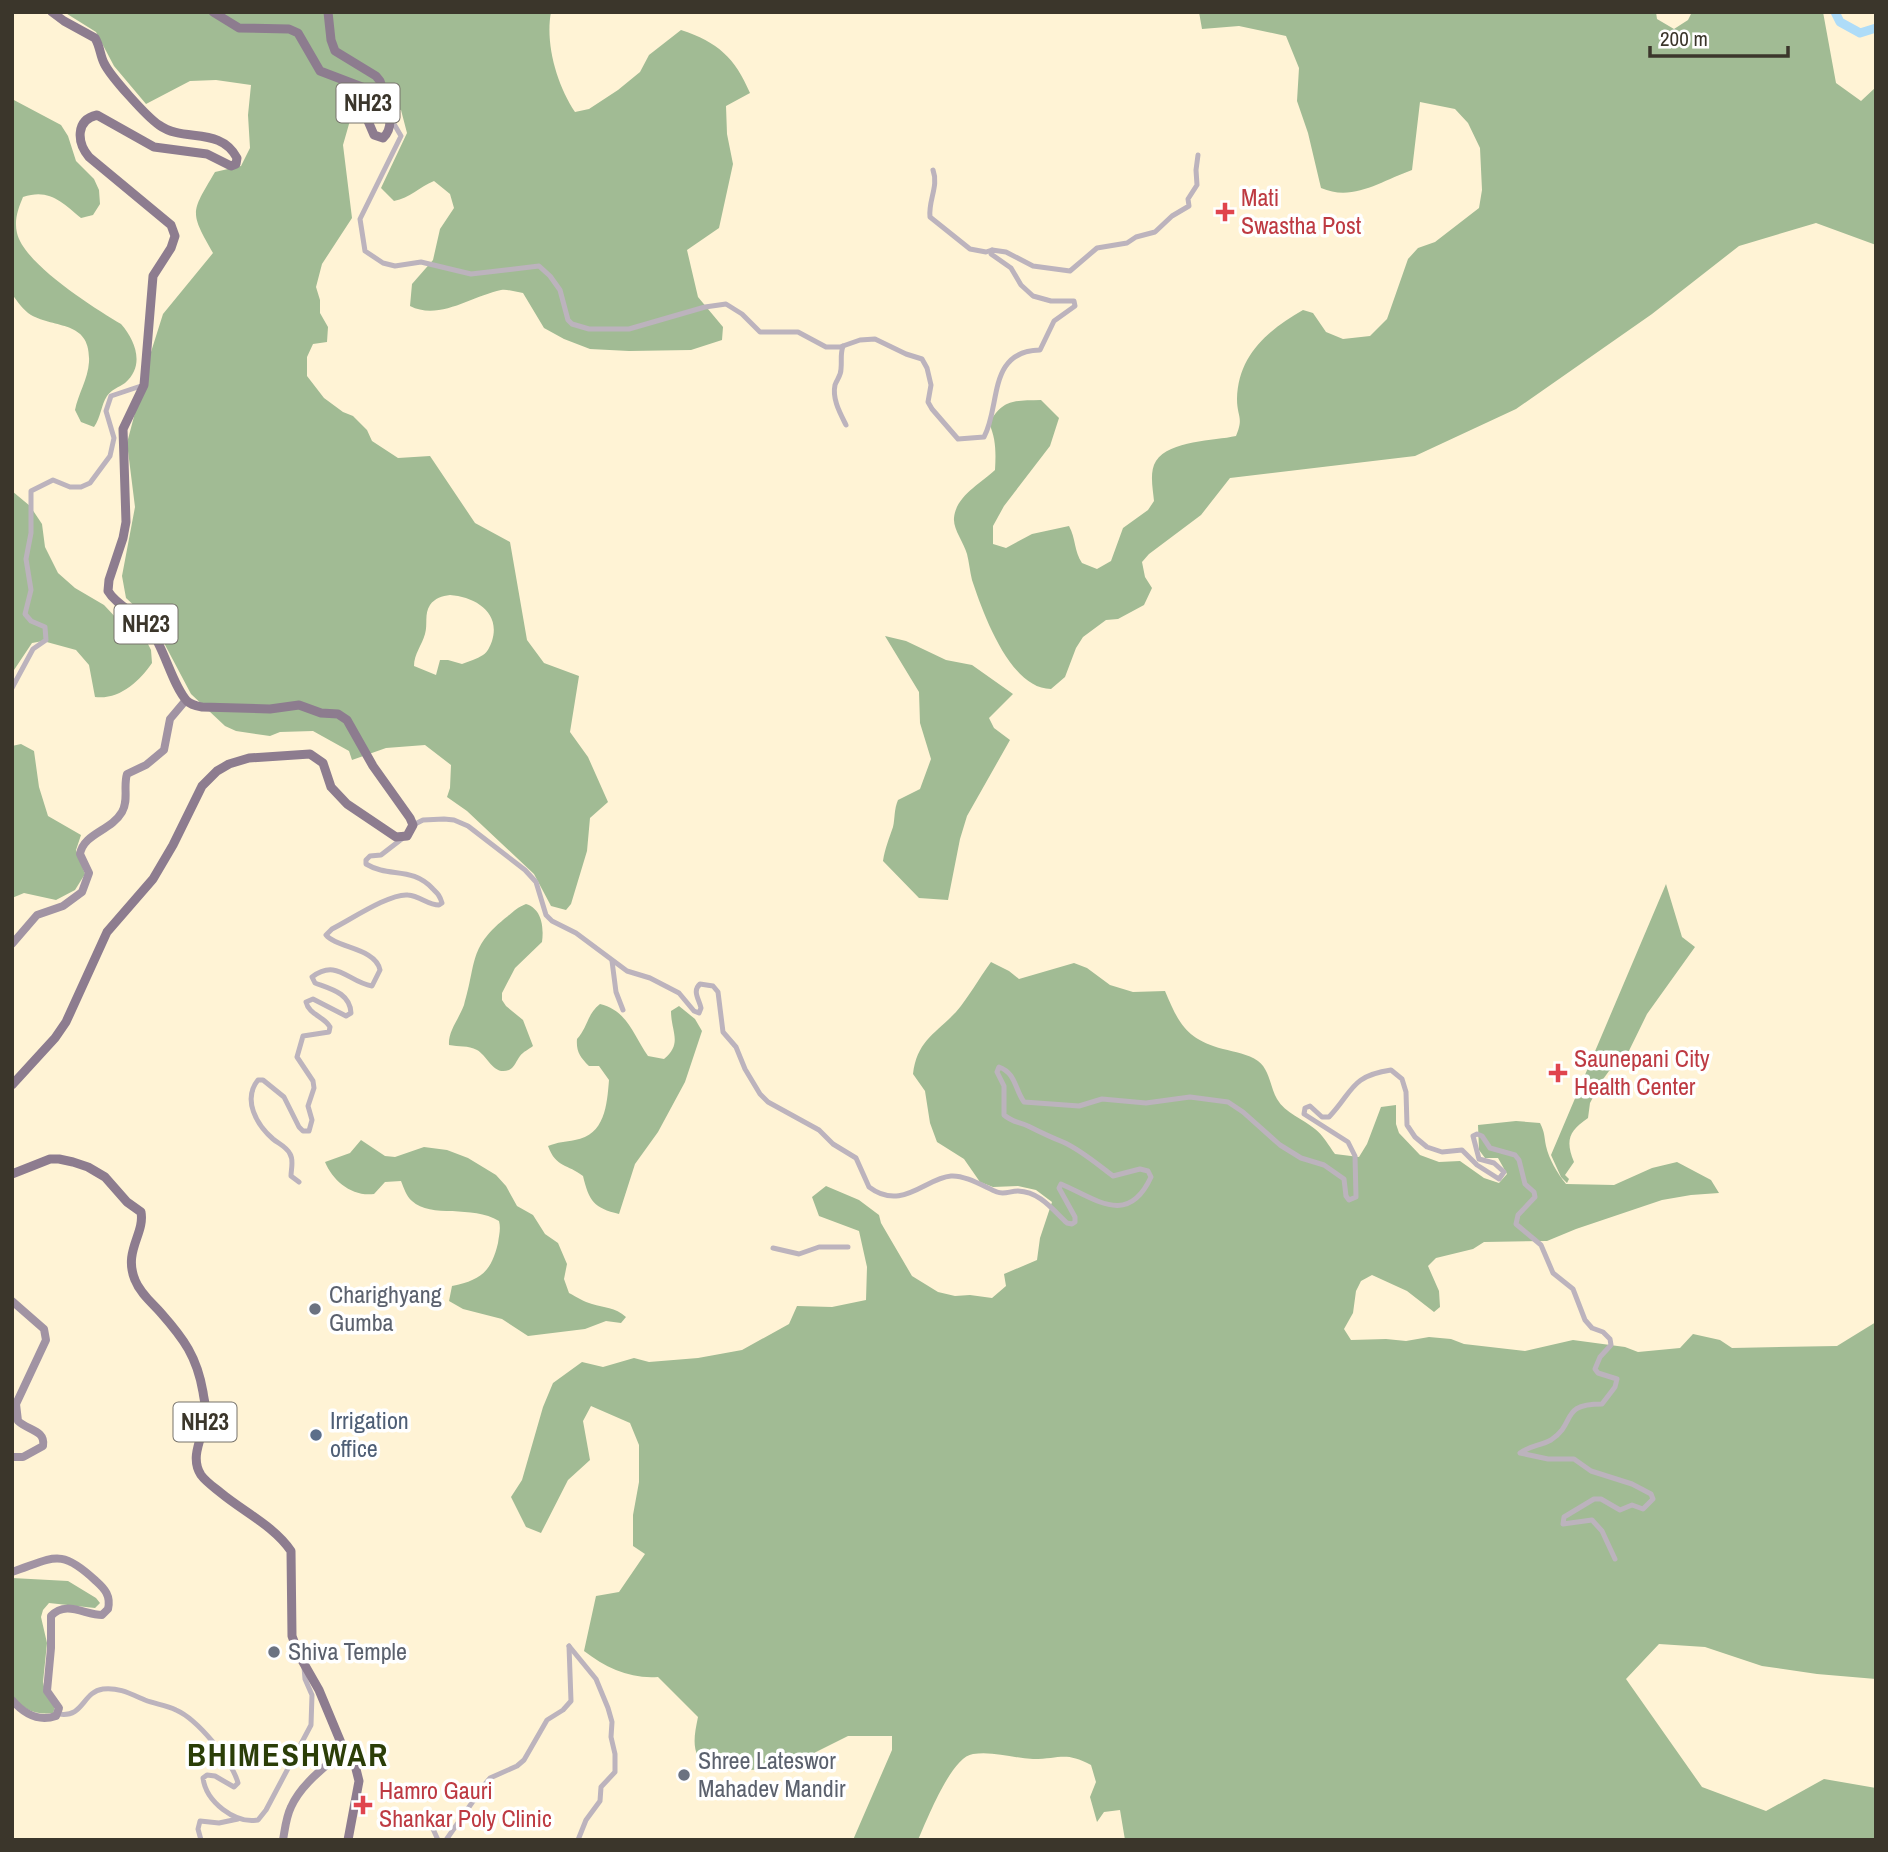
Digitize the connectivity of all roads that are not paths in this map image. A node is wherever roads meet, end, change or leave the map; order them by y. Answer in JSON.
{"nodes":[{"id":1,"x":52,"y":12,"type":"edge"},
{"id":2,"x":213,"y":12,"type":"edge"},
{"id":3,"x":328,"y":12,"type":"edge"},
{"id":4,"x":390,"y":122,"type":"junction"},
{"id":5,"x":1198,"y":155,"type":"dead end"},
{"id":6,"x":933,"y":170,"type":"dead end"},
{"id":7,"x":992,"y":250,"type":"junction"},
{"id":8,"x":843,"y":346,"type":"junction"},
{"id":9,"x":144,"y":385,"type":"junction"},
{"id":10,"x":845,"y":425,"type":"dead end"},
{"id":11,"x":12,"y":688,"type":"edge"},
{"id":12,"x":186,"y":700,"type":"junction"},
{"id":13,"x":413,"y":825,"type":"junction"},
{"id":14,"x":404,"y":837,"type":"junction"},
{"id":15,"x":12,"y":944,"type":"edge"},
{"id":16,"x":612,"y":961,"type":"junction"},
{"id":17,"x":623,"y":1010,"type":"dead end"},
{"id":18,"x":12,"y":1085,"type":"edge"},
{"id":19,"x":12,"y":1174,"type":"edge"},
{"id":20,"x":299,"y":1182,"type":"dead end"},
{"id":21,"x":848,"y":1247,"type":"dead end"},
{"id":22,"x":773,"y":1248,"type":"dead end"},
{"id":23,"x":12,"y":1301,"type":"edge"},
{"id":24,"x":12,"y":1457,"type":"edge"},
{"id":25,"x":1615,"y":1559,"type":"dead end"},
{"id":26,"x":12,"y":1572,"type":"edge"},
{"id":27,"x":304,"y":1663,"type":"junction"},
{"id":28,"x":12,"y":1700,"type":"edge"},
{"id":29,"x":59,"y":1714,"type":"junction"},
{"id":30,"x":344,"y":1750,"type":"junction"},
{"id":31,"x":238,"y":1819,"type":"junction"},
{"id":32,"x":433,"y":1829,"type":"dead end"},
{"id":33,"x":201,"y":1840,"type":"edge"},
{"id":34,"x":283,"y":1840,"type":"edge"},
{"id":35,"x":348,"y":1840,"type":"edge"},
{"id":36,"x":438,"y":1840,"type":"edge"},
{"id":37,"x":446,"y":1840,"type":"edge"},
{"id":38,"x":578,"y":1840,"type":"edge"}],
"edges":[{"from":1,"to":9,"type":"main road","number":"NH23"},
{"from":2,"to":4,"type":"main road","number":"NH23"},
{"from":3,"to":4,"type":"main road","number":"NH23"},
{"from":4,"to":8,"type":"street"},
{"from":5,"to":7,"type":"street"},
{"from":6,"to":7,"type":"street"},
{"from":7,"to":8,"type":"street"},
{"from":8,"to":10,"type":"street"},
{"from":9,"to":11,"type":"street"},
{"from":9,"to":12,"type":"main road","number":"NH23"},
{"from":12,"to":13,"type":"main road"},
{"from":12,"to":15,"type":"main road"},
{"from":13,"to":14,"type":"main road"},
{"from":13,"to":16,"type":"street"},
{"from":14,"to":18,"type":"main road"},
{"from":14,"to":20,"type":"street"},
{"from":16,"to":17,"type":"street"},
{"from":16,"to":25,"type":"street"},
{"from":19,"to":27,"type":"main road","number":"NH23"},
{"from":21,"to":22,"type":"street"},
{"from":23,"to":24,"type":"main road"},
{"from":26,"to":29,"type":"main road"},
{"from":27,"to":30,"type":"main road","number":"NH23"},
{"from":27,"to":31,"type":"street"},
{"from":28,"to":29,"type":"main road"},
{"from":29,"to":31,"type":"street"},
{"from":30,"to":34,"type":"main road"},
{"from":30,"to":35,"type":"main road","number":"NH23"},
{"from":31,"to":33,"type":"street"},
{"from":32,"to":36,"type":"street"},
{"from":37,"to":38,"type":"street"}]}
